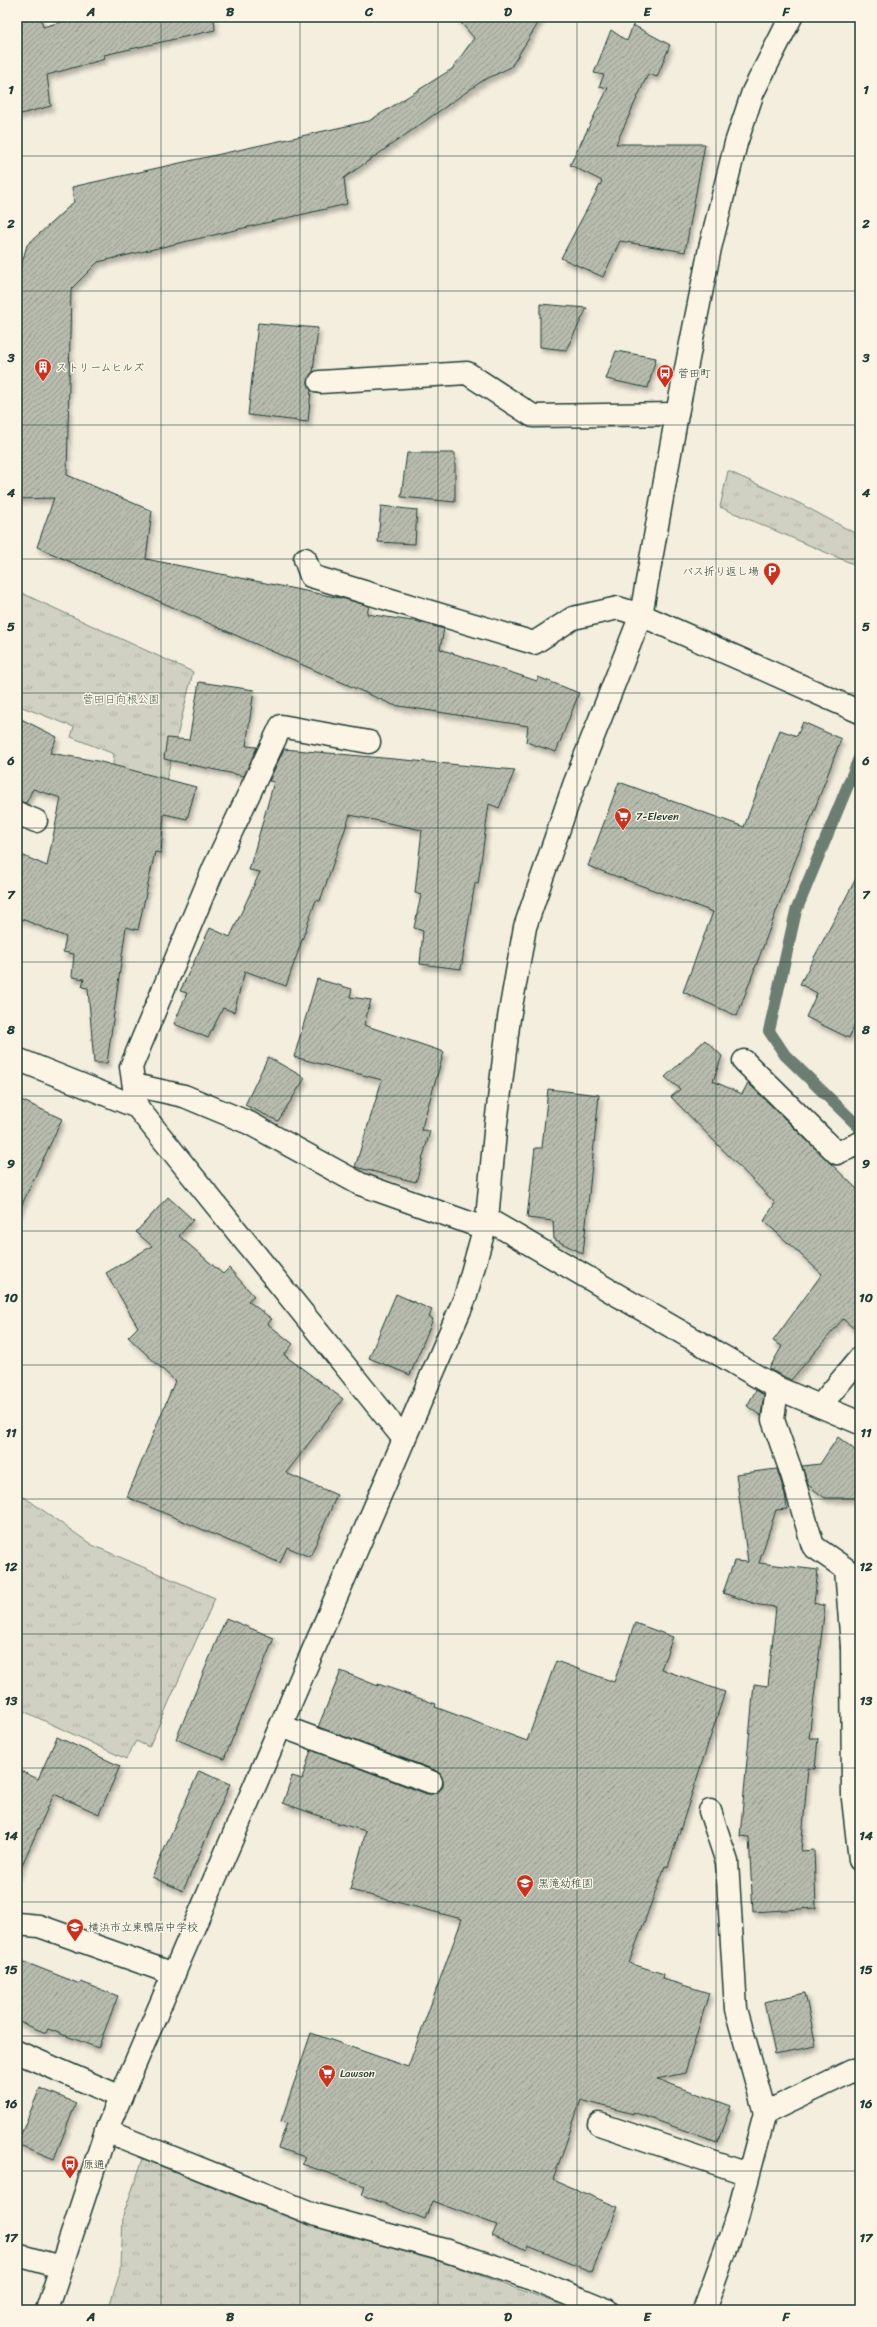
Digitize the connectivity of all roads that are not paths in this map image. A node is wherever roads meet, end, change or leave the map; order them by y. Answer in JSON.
{"nodes":[{"id":1,"x":791,"y":17,"type":"edge"},
{"id":2,"x":320,"y":382,"type":"dead end"},
{"id":3,"x":677,"y":414,"type":"junction"},
{"id":4,"x":305,"y":559,"type":"dead end"},
{"id":5,"x":641,"y":615,"type":"junction"},
{"id":6,"x":860,"y":712,"type":"edge"},
{"id":7,"x":369,"y":742,"type":"dead end"},
{"id":8,"x":17,"y":1059,"type":"edge"},
{"id":9,"x":744,"y":1061,"type":"dead end"},
{"id":10,"x":134,"y":1085,"type":"junction"},
{"id":11,"x":137,"y":1107,"type":"junction"},
{"id":12,"x":860,"y":1143,"type":"edge"},
{"id":13,"x":486,"y":1224,"type":"junction"},
{"id":14,"x":860,"y":1358,"type":"edge"},
{"id":15,"x":777,"y":1388,"type":"junction"},
{"id":16,"x":820,"y":1406,"type":"junction"},
{"id":17,"x":860,"y":1424,"type":"edge"},
{"id":18,"x":404,"y":1439,"type":"junction"},
{"id":19,"x":281,"y":1726,"type":"junction"},
{"id":20,"x":431,"y":1782,"type":"dead end"},
{"id":21,"x":710,"y":1811,"type":"dead end"},
{"id":22,"x":860,"y":1860,"type":"edge"},
{"id":23,"x":17,"y":1924,"type":"edge"},
{"id":24,"x":174,"y":1974,"type":"junction"},
{"id":25,"x":17,"y":2052,"type":"edge"},
{"id":26,"x":860,"y":2072,"type":"edge"},
{"id":27,"x":121,"y":2098,"type":"junction"},
{"id":28,"x":765,"y":2112,"type":"junction"},
{"id":29,"x":600,"y":2124,"type":"dead end"},
{"id":30,"x":106,"y":2131,"type":"junction"},
{"id":31,"x":748,"y":2174,"type":"junction"},
{"id":32,"x":17,"y":2256,"type":"edge"},
{"id":33,"x":61,"y":2267,"type":"junction"},
{"id":34,"x":47,"y":2310,"type":"edge"},
{"id":35,"x":607,"y":2310,"type":"edge"},
{"id":36,"x":704,"y":2310,"type":"edge"}],
"edges":[{"from":1,"to":3,"type":"street"},
{"from":2,"to":3,"type":"street"},
{"from":3,"to":5,"type":"street"},
{"from":4,"to":5,"type":"street"},
{"from":5,"to":6,"type":"street"},
{"from":5,"to":13,"type":"street"},
{"from":7,"to":10,"type":"street"},
{"from":8,"to":11,"type":"street"},
{"from":9,"to":12,"type":"street"},
{"from":10,"to":11,"type":"street"},
{"from":10,"to":13,"type":"street"},
{"from":11,"to":18,"type":"street"},
{"from":13,"to":15,"type":"street"},
{"from":13,"to":18,"type":"street"},
{"from":14,"to":16,"type":"street"},
{"from":15,"to":16,"type":"street"},
{"from":15,"to":22,"type":"street"},
{"from":16,"to":17,"type":"street"},
{"from":18,"to":19,"type":"street"},
{"from":19,"to":20,"type":"street"},
{"from":19,"to":24,"type":"street"},
{"from":21,"to":28,"type":"street"},
{"from":23,"to":24,"type":"street"},
{"from":24,"to":27,"type":"street"},
{"from":25,"to":27,"type":"street"},
{"from":26,"to":28,"type":"street"},
{"from":27,"to":30,"type":"street"},
{"from":28,"to":31,"type":"street"},
{"from":29,"to":31,"type":"street"},
{"from":30,"to":33,"type":"street"},
{"from":30,"to":35,"type":"street"},
{"from":31,"to":36,"type":"street"},
{"from":32,"to":33,"type":"street"},
{"from":33,"to":34,"type":"street"}]}
